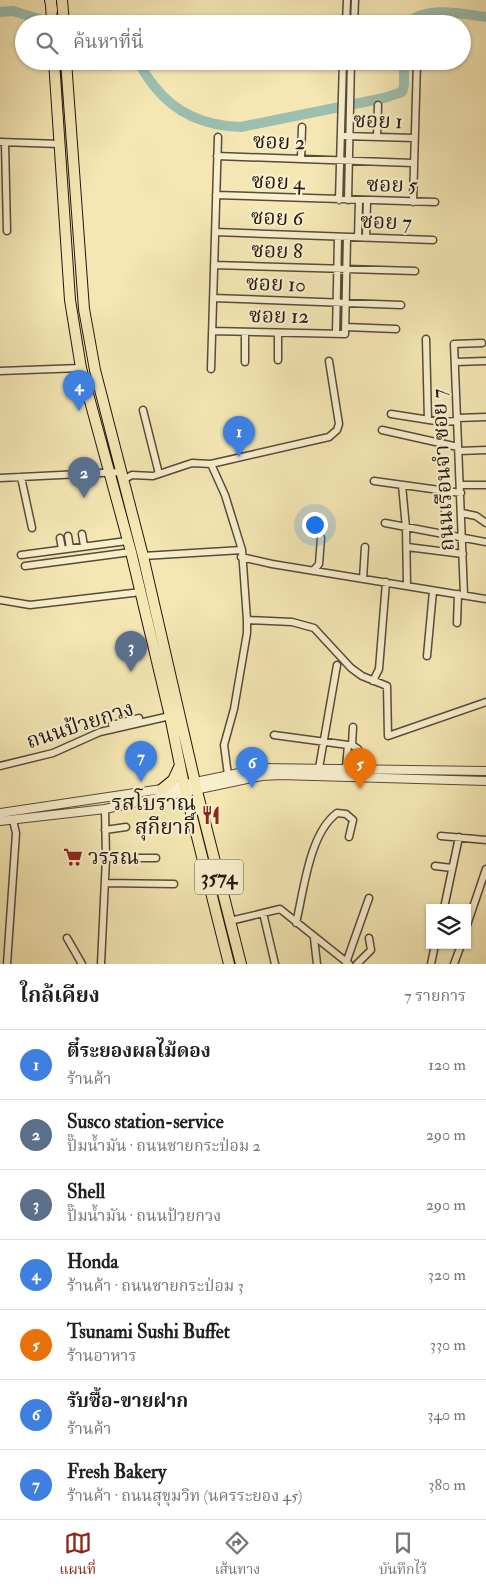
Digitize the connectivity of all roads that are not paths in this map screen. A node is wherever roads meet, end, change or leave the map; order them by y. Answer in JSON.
{"nodes":[{"id":1,"x":62,"y":0,"type":"edge"},
{"id":2,"x":347,"y":0,"type":"edge"},
{"id":3,"x":355,"y":0,"type":"edge"},
{"id":4,"x":63,"y":15,"type":"edge"},
{"id":5,"x":346,"y":15,"type":"edge"},
{"id":6,"x":354,"y":15,"type":"edge"},
{"id":7,"x":55,"y":70,"type":"edge"},
{"id":8,"x":67,"y":70,"type":"edge"},
{"id":9,"x":343,"y":70,"type":"edge"},
{"id":10,"x":351,"y":70,"type":"edge"},
{"id":11,"x":417,"y":70,"type":"edge"},
{"id":12,"x":342,"y":80,"type":"junction"},
{"id":13,"x":350,"y":80,"type":"junction"},
{"id":14,"x":342,"y":104,"type":"junction"},
{"id":15,"x":349,"y":104,"type":"junction"},
{"id":16,"x":378,"y":105,"type":"dead end"},
{"id":17,"x":302,"y":127,"type":"dead end"},
{"id":18,"x":341,"y":135,"type":"junction"},
{"id":19,"x":218,"y":136,"type":"dead end"},
{"id":20,"x":349,"y":136,"type":"junction"},
{"id":21,"x":377,"y":137,"type":"junction"},
{"id":22,"x":414,"y":138,"type":"junction"},
{"id":23,"x":3,"y":142,"type":"edge"},
{"id":24,"x":60,"y":144,"type":"junction"},
{"id":25,"x":217,"y":156,"type":"junction"},
{"id":26,"x":301,"y":159,"type":"junction"},
{"id":27,"x":340,"y":160,"type":"junction"},
{"id":28,"x":348,"y":160,"type":"junction"},
{"id":29,"x":413,"y":163,"type":"junction"},
{"id":30,"x":216,"y":196,"type":"junction"},
{"id":31,"x":339,"y":200,"type":"junction"},
{"id":32,"x":348,"y":200,"type":"junction"},
{"id":33,"x":359,"y":201,"type":"junction"},
{"id":34,"x":367,"y":201,"type":"junction"},
{"id":35,"x":413,"y":202,"type":"junction"},
{"id":36,"x":435,"y":202,"type":"dead end"},
{"id":37,"x":7,"y":231,"type":"dead end"},
{"id":38,"x":215,"y":232,"type":"junction"},
{"id":39,"x":338,"y":236,"type":"junction"},
{"id":40,"x":347,"y":237,"type":"junction"},
{"id":41,"x":358,"y":237,"type":"junction"},
{"id":42,"x":366,"y":238,"type":"junction"},
{"id":43,"x":433,"y":240,"type":"dead end"},
{"id":44,"x":214,"y":265,"type":"junction"},
{"id":45,"x":338,"y":269,"type":"junction"},
{"id":46,"x":346,"y":269,"type":"junction"},
{"id":47,"x":415,"y":271,"type":"dead end"},
{"id":48,"x":213,"y":298,"type":"junction"},
{"id":49,"x":337,"y":302,"type":"junction"},
{"id":50,"x":345,"y":303,"type":"junction"},
{"id":51,"x":401,"y":305,"type":"dead end"},
{"id":52,"x":396,"y":328,"type":"dead end"},
{"id":53,"x":212,"y":331,"type":"junction"},
{"id":54,"x":345,"y":331,"type":"junction"},
{"id":55,"x":246,"y":332,"type":"junction"},
{"id":56,"x":278,"y":333,"type":"junction"},
{"id":57,"x":336,"y":334,"type":"junction"},
{"id":58,"x":426,"y":339,"type":"dead end"},
{"id":59,"x":482,"y":343,"type":"dead end"},
{"id":60,"x":278,"y":360,"type":"dead end"},
{"id":61,"x":329,"y":361,"type":"dead end"},
{"id":62,"x":486,"y":361,"type":"edge"},
{"id":63,"x":245,"y":362,"type":"dead end"},
{"id":64,"x":455,"y":362,"type":"junction"},
{"id":65,"x":82,"y":368,"type":"junction"},
{"id":66,"x":211,"y":369,"type":"dead end"},
{"id":67,"x":0,"y":371,"type":"edge"},
{"id":68,"x":143,"y":410,"type":"dead end"},
{"id":69,"x":391,"y":414,"type":"dead end"},
{"id":70,"x":486,"y":417,"type":"edge"},
{"id":71,"x":428,"y":420,"type":"junction"},
{"id":72,"x":457,"y":420,"type":"junction"},
{"id":73,"x":382,"y":430,"type":"dead end"},
{"id":74,"x":458,"y":449,"type":"junction"},
{"id":75,"x":486,"y":450,"type":"edge"},
{"id":76,"x":211,"y":464,"type":"junction"},
{"id":77,"x":108,"y":473,"type":"junction"},
{"id":78,"x":159,"y":474,"type":"junction"},
{"id":79,"x":122,"y":476,"type":"junction"},
{"id":80,"x":21,"y":477,"type":"junction"},
{"id":81,"x":0,"y":478,"type":"edge"},
{"id":82,"x":374,"y":481,"type":"dead end"},
{"id":83,"x":402,"y":485,"type":"junction"},
{"id":84,"x":461,"y":485,"type":"junction"},
{"id":85,"x":486,"y":485,"type":"edge"},
{"id":86,"x":445,"y":492,"type":"junction"},
{"id":87,"x":462,"y":493,"type":"junction"},
{"id":88,"x":462,"y":513,"type":"junction"},
{"id":89,"x":386,"y":523,"type":"dead end"},
{"id":90,"x":486,"y":523,"type":"edge"},
{"id":91,"x":32,"y":528,"type":"dead end"},
{"id":92,"x":406,"y":528,"type":"junction"},
{"id":93,"x":82,"y":534,"type":"dead end"},
{"id":94,"x":445,"y":535,"type":"junction"},
{"id":95,"x":68,"y":536,"type":"dead end"},
{"id":96,"x":463,"y":537,"type":"junction"},
{"id":97,"x":60,"y":538,"type":"dead end"},
{"id":98,"x":321,"y":538,"type":"dead end"},
{"id":99,"x":128,"y":541,"type":"junction"},
{"id":100,"x":486,"y":542,"type":"edge"},
{"id":101,"x":84,"y":546,"type":"junction"},
{"id":102,"x":365,"y":547,"type":"dead end"},
{"id":103,"x":407,"y":547,"type":"junction"},
{"id":104,"x":70,"y":548,"type":"junction"},
{"id":105,"x":62,"y":549,"type":"junction"},
{"id":106,"x":45,"y":552,"type":"junction"},
{"id":107,"x":131,"y":552,"type":"junction"},
{"id":108,"x":241,"y":553,"type":"junction"},
{"id":109,"x":463,"y":554,"type":"junction"},
{"id":110,"x":21,"y":555,"type":"dead end"},
{"id":111,"x":143,"y":556,"type":"junction"},
{"id":112,"x":47,"y":563,"type":"junction"},
{"id":113,"x":25,"y":566,"type":"dead end"},
{"id":114,"x":313,"y":571,"type":"junction"},
{"id":115,"x":362,"y":579,"type":"junction"},
{"id":116,"x":386,"y":582,"type":"junction"},
{"id":117,"x":407,"y":585,"type":"junction"},
{"id":118,"x":433,"y":591,"type":"junction"},
{"id":119,"x":141,"y":592,"type":"junction"},
{"id":120,"x":461,"y":595,"type":"junction"},
{"id":121,"x":486,"y":599,"type":"edge"},
{"id":122,"x":0,"y":600,"type":"edge"},
{"id":123,"x":247,"y":620,"type":"junction"},
{"id":124,"x":457,"y":623,"type":"dead end"},
{"id":125,"x":427,"y":656,"type":"dead end"},
{"id":126,"x":337,"y":665,"type":"dead end"},
{"id":127,"x":373,"y":681,"type":"junction"},
{"id":128,"x":486,"y":702,"type":"edge"},
{"id":129,"x":170,"y":714,"type":"junction"},
{"id":130,"x":353,"y":727,"type":"dead end"},
{"id":131,"x":274,"y":735,"type":"dead end"},
{"id":132,"x":322,"y":743,"type":"junction"},
{"id":133,"x":350,"y":745,"type":"junction"},
{"id":134,"x":358,"y":749,"type":"dead end"},
{"id":135,"x":0,"y":762,"type":"edge"},
{"id":136,"x":180,"y":765,"type":"junction"},
{"id":137,"x":0,"y":766,"type":"edge"},
{"id":138,"x":319,"y":768,"type":"junction"},
{"id":139,"x":346,"y":768,"type":"junction"},
{"id":140,"x":446,"y":770,"type":"junction"},
{"id":141,"x":486,"y":771,"type":"edge"},
{"id":142,"x":228,"y":775,"type":"junction"},
{"id":143,"x":446,"y":780,"type":"junction"},
{"id":144,"x":486,"y":781,"type":"edge"},
{"id":145,"x":196,"y":786,"type":"junction"},
{"id":146,"x":162,"y":789,"type":"junction"},
{"id":147,"x":185,"y":789,"type":"junction"},
{"id":148,"x":105,"y":810,"type":"junction"},
{"id":149,"x":0,"y":813,"type":"edge"},
{"id":150,"x":14,"y":820,"type":"junction"},
{"id":151,"x":0,"y":822,"type":"edge"},
{"id":152,"x":126,"y":827,"type":"dead end"},
{"id":153,"x":105,"y":830,"type":"junction"},
{"id":154,"x":441,"y":836,"type":"dead end"},
{"id":155,"x":349,"y":837,"type":"dead end"},
{"id":156,"x":459,"y":837,"type":"junction"},
{"id":157,"x":486,"y":840,"type":"edge"},
{"id":158,"x":106,"y":858,"type":"junction"},
{"id":159,"x":156,"y":858,"type":"dead end"},
{"id":160,"x":435,"y":866,"type":"dead end"},
{"id":161,"x":452,"y":868,"type":"junction"},
{"id":162,"x":486,"y":869,"type":"edge"},
{"id":163,"x":105,"y":883,"type":"junction"},
{"id":164,"x":174,"y":884,"type":"dead end"},
{"id":165,"x":369,"y":898,"type":"dead end"},
{"id":166,"x":445,"y":904,"type":"edge"},
{"id":167,"x":263,"y":913,"type":"junction"},
{"id":168,"x":471,"y":914,"type":"edge"},
{"id":169,"x":230,"y":921,"type":"junction"},
{"id":170,"x":296,"y":923,"type":"junction"},
{"id":171,"x":67,"y":938,"type":"dead end"},
{"id":172,"x":314,"y":938,"type":"junction"},
{"id":173,"x":369,"y":938,"type":"dead end"},
{"id":174,"x":434,"y":949,"type":"edge"},
{"id":175,"x":460,"y":949,"type":"edge"},
{"id":176,"x":347,"y":963,"type":"edge"},
{"id":177,"x":7,"y":964,"type":"edge"},
{"id":178,"x":82,"y":964,"type":"edge"},
{"id":179,"x":101,"y":964,"type":"edge"},
{"id":180,"x":229,"y":964,"type":"edge"},
{"id":181,"x":241,"y":964,"type":"edge"},
{"id":182,"x":275,"y":964,"type":"edge"},
{"id":183,"x":317,"y":964,"type":"edge"},
{"id":184,"x":357,"y":964,"type":"edge"},
{"id":185,"x":431,"y":964,"type":"edge"},
{"id":186,"x":454,"y":964,"type":"edge"}],
"edges":[{"from":1,"to":4,"type":"main road"},
{"from":2,"to":5,"type":"street"},
{"from":3,"to":6,"type":"street"},
{"from":7,"to":24,"type":"main road","number":"3574"},
{"from":8,"to":79,"type":"main road","number":"3574"},
{"from":9,"to":12,"type":"street"},
{"from":10,"to":13,"type":"street"},
{"from":11,"to":22,"type":"street"},
{"from":12,"to":13,"type":"street"},
{"from":12,"to":14,"type":"street"},
{"from":13,"to":15,"type":"street"},
{"from":14,"to":15,"type":"street"},
{"from":14,"to":18,"type":"street"},
{"from":15,"to":20,"type":"street"},
{"from":16,"to":21,"type":"street"},
{"from":17,"to":26,"type":"street"},
{"from":18,"to":20,"type":"street","name":"ซอย 1"},
{"from":18,"to":27,"type":"street"},
{"from":19,"to":25,"type":"street"},
{"from":20,"to":21,"type":"street","name":"ซอย 1"},
{"from":20,"to":28,"type":"street"},
{"from":21,"to":22,"type":"street","name":"ซอย 1"},
{"from":22,"to":29,"type":"street"},
{"from":23,"to":24,"type":"street"},
{"from":23,"to":37,"type":"street"},
{"from":24,"to":65,"type":"main road","number":"3574"},
{"from":25,"to":26,"type":"street","name":"ซอย 2"},
{"from":25,"to":30,"type":"street"},
{"from":26,"to":27,"type":"street","name":"ซอย 2"},
{"from":27,"to":28,"type":"street","name":"ซอย 2"},
{"from":27,"to":31,"type":"street"},
{"from":28,"to":29,"type":"street","name":"ซอย 2"},
{"from":28,"to":32,"type":"street"},
{"from":29,"to":35,"type":"street"},
{"from":30,"to":31,"type":"street","name":"ซอย 4"},
{"from":30,"to":38,"type":"street"},
{"from":31,"to":32,"type":"street","name":"ซอย 4"},
{"from":32,"to":33,"type":"street","name":"ซอย 5"},
{"from":33,"to":34,"type":"street","name":"ซอย 5"},
{"from":33,"to":41,"type":"street"},
{"from":34,"to":35,"type":"street","name":"ซอย 5"},
{"from":34,"to":42,"type":"street"},
{"from":35,"to":36,"type":"street","name":"ซอย 5"},
{"from":38,"to":39,"type":"street","name":"ซอย 6"},
{"from":38,"to":44,"type":"street"},
{"from":39,"to":40,"type":"street","name":"ซอย 7"},
{"from":39,"to":45,"type":"street"},
{"from":40,"to":41,"type":"street","name":"ซอย 7"},
{"from":40,"to":46,"type":"street"},
{"from":41,"to":42,"type":"street","name":"ซอย 7"},
{"from":42,"to":43,"type":"street","name":"ซอย 7"},
{"from":44,"to":45,"type":"street","name":"ซอย 8"},
{"from":44,"to":48,"type":"street"},
{"from":45,"to":46,"type":"street","name":"ซอย 8"},
{"from":45,"to":49,"type":"street"},
{"from":46,"to":47,"type":"street","name":"ซอย 8"},
{"from":46,"to":50,"type":"street"},
{"from":48,"to":49,"type":"street","name":"ซอย 10"},
{"from":48,"to":53,"type":"street"},
{"from":49,"to":50,"type":"street","name":"ซอย 10"},
{"from":49,"to":57,"type":"street"},
{"from":50,"to":51,"type":"street","name":"ซอย 10"},
{"from":50,"to":54,"type":"street"},
{"from":52,"to":54,"type":"street","name":"ซอย 12"},
{"from":53,"to":55,"type":"street","name":"ซอย 12"},
{"from":53,"to":66,"type":"street"},
{"from":54,"to":57,"type":"street","name":"ซอย 12"},
{"from":55,"to":56,"type":"street","name":"ซอย 12"},
{"from":55,"to":63,"type":"street"},
{"from":56,"to":57,"type":"street","name":"ซอย 12"},
{"from":56,"to":60,"type":"street"},
{"from":58,"to":71,"type":"street"},
{"from":59,"to":64,"type":"street","name":"ถนนเรือนจำ ซอย 7"},
{"from":61,"to":76,"type":"street"},
{"from":62,"to":64,"type":"street"},
{"from":64,"to":72,"type":"street","name":"ถนนเรือนจำ ซอย 7"},
{"from":65,"to":67,"type":"street"},
{"from":65,"to":77,"type":"main road","number":"3574"},
{"from":68,"to":78,"type":"street"},
{"from":69,"to":71,"type":"street"},
{"from":70,"to":72,"type":"street"},
{"from":71,"to":72,"type":"street"},
{"from":72,"to":74,"type":"street","name":"ถนนเรือนจำ ซอย 7"},
{"from":73,"to":74,"type":"street"},
{"from":74,"to":75,"type":"street"},
{"from":74,"to":84,"type":"street","name":"ถนนเรือนจำ ซอย 7"},
{"from":76,"to":78,"type":"street"},
{"from":76,"to":108,"type":"street"},
{"from":77,"to":79,"type":"street"},
{"from":77,"to":80,"type":"street"},
{"from":77,"to":99,"type":"main road","number":"3574"},
{"from":78,"to":79,"type":"street"},
{"from":79,"to":111,"type":"main road","number":"3574"},
{"from":80,"to":81,"type":"street"},
{"from":80,"to":91,"type":"street"},
{"from":82,"to":83,"type":"street"},
{"from":83,"to":86,"type":"street"},
{"from":83,"to":92,"type":"street"},
{"from":84,"to":85,"type":"street"},
{"from":84,"to":87,"type":"street","name":"ถนนเรือนจำ ซอย 7"},
{"from":86,"to":87,"type":"street"},
{"from":86,"to":94,"type":"street"},
{"from":87,"to":88,"type":"street","name":"ถนนเรือนจำ ซอย 7"},
{"from":88,"to":90,"type":"street"},
{"from":88,"to":96,"type":"street","name":"ถนนเรือนจำ ซอย 7"},
{"from":89,"to":92,"type":"street"},
{"from":92,"to":94,"type":"street"},
{"from":92,"to":103,"type":"street"},
{"from":93,"to":101,"type":"street"},
{"from":94,"to":96,"type":"street"},
{"from":95,"to":104,"type":"street"},
{"from":96,"to":100,"type":"street"},
{"from":96,"to":109,"type":"street","name":"ถนนเรือนจำ ซอย 7"},
{"from":97,"to":105,"type":"street"},
{"from":98,"to":114,"type":"street"},
{"from":99,"to":101,"type":"street"},
{"from":99,"to":107,"type":"main road","number":"3574"},
{"from":101,"to":104,"type":"street"},
{"from":102,"to":115,"type":"street"},
{"from":103,"to":109,"type":"street"},
{"from":103,"to":117,"type":"street"},
{"from":104,"to":105,"type":"street"},
{"from":105,"to":106,"type":"street"},
{"from":106,"to":110,"type":"street"},
{"from":106,"to":112,"type":"street"},
{"from":107,"to":112,"type":"street"},
{"from":107,"to":119,"type":"main road","number":"3574"},
{"from":108,"to":111,"type":"street"},
{"from":108,"to":114,"type":"street"},
{"from":108,"to":123,"type":"street"},
{"from":109,"to":120,"type":"street","name":"ถนนเรือนจำ ซอย 7"},
{"from":111,"to":145,"type":"main road","number":"3574"},
{"from":112,"to":113,"type":"street"},
{"from":114,"to":115,"type":"street"},
{"from":115,"to":116,"type":"street"},
{"from":116,"to":117,"type":"street"},
{"from":116,"to":127,"type":"street"},
{"from":117,"to":118,"type":"street"},
{"from":118,"to":120,"type":"street"},
{"from":118,"to":125,"type":"street"},
{"from":119,"to":122,"type":"street"},
{"from":119,"to":129,"type":"main road","number":"3574"},
{"from":120,"to":121,"type":"street"},
{"from":120,"to":124,"type":"street","name":"ถนนเรือนจำ ซอย 7"},
{"from":123,"to":127,"type":"street"},
{"from":123,"to":142,"type":"street"},
{"from":126,"to":132,"type":"street"},
{"from":127,"to":128,"type":"street"},
{"from":129,"to":135,"type":"street","name":"ถนนป้วยกวง"},
{"from":129,"to":136,"type":"main road","number":"3574"},
{"from":129,"to":137,"type":"street","name":"ถนนป้วยกวง"},
{"from":130,"to":133,"type":"street"},
{"from":131,"to":132,"type":"street"},
{"from":132,"to":133,"type":"street"},
{"from":132,"to":138,"type":"street"},
{"from":133,"to":134,"type":"street"},
{"from":133,"to":139,"type":"street"},
{"from":136,"to":146,"type":"main road"},
{"from":136,"to":147,"type":"main road","number":"3574"},
{"from":138,"to":139,"type":"street"},
{"from":138,"to":142,"type":"street"},
{"from":139,"to":140,"type":"street"},
{"from":140,"to":141,"type":"street"},
{"from":140,"to":143,"type":"street"},
{"from":142,"to":145,"type":"street"},
{"from":143,"to":144,"type":"street"},
{"from":143,"to":145,"type":"street"},
{"from":145,"to":147,"type":"street"},
{"from":145,"to":169,"type":"main road","number":"3574"},
{"from":146,"to":147,"type":"street"},
{"from":146,"to":149,"type":"street"},
{"from":147,"to":148,"type":"street"},
{"from":147,"to":180,"type":"main road","number":"3574"},
{"from":148,"to":150,"type":"street"},
{"from":148,"to":153,"type":"street"},
{"from":150,"to":151,"type":"street"},
{"from":150,"to":177,"type":"street"},
{"from":152,"to":153,"type":"street"},
{"from":153,"to":158,"type":"street"},
{"from":154,"to":156,"type":"street"},
{"from":155,"to":170,"type":"street"},
{"from":156,"to":157,"type":"street"},
{"from":156,"to":161,"type":"street"},
{"from":158,"to":159,"type":"street"},
{"from":158,"to":163,"type":"street"},
{"from":160,"to":161,"type":"street"},
{"from":161,"to":166,"type":"street"},
{"from":162,"to":168,"type":"street"},
{"from":163,"to":164,"type":"street"},
{"from":163,"to":179,"type":"street"},
{"from":165,"to":176,"type":"street"},
{"from":167,"to":169,"type":"street"},
{"from":167,"to":170,"type":"street"},
{"from":167,"to":182,"type":"street"},
{"from":169,"to":181,"type":"main road","number":"3574"},
{"from":170,"to":172,"type":"street"},
{"from":171,"to":178,"type":"street"},
{"from":172,"to":176,"type":"street"},
{"from":172,"to":183,"type":"street"},
{"from":173,"to":184,"type":"street"},
{"from":174,"to":185,"type":"street"},
{"from":175,"to":186,"type":"street"}]}
